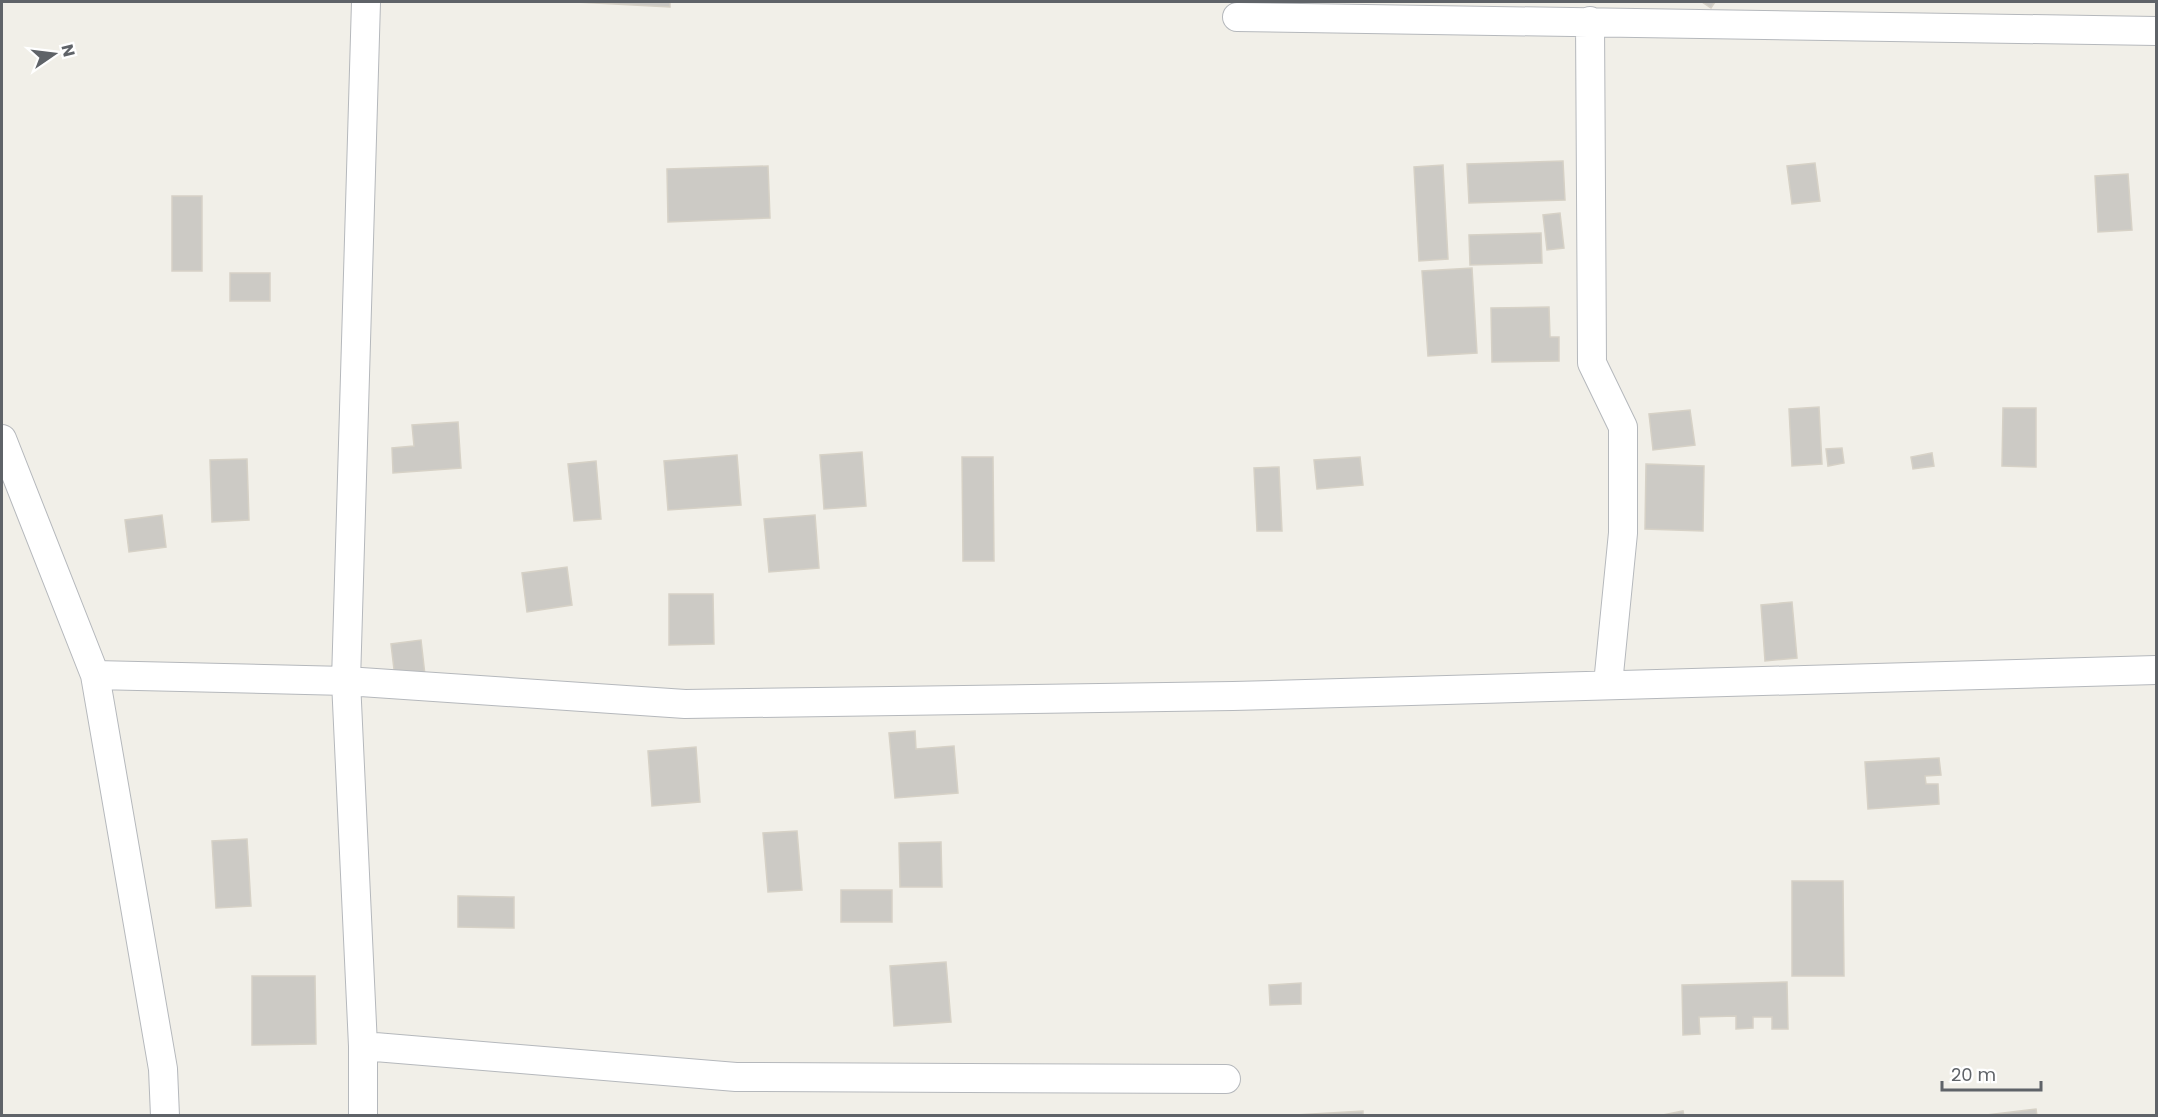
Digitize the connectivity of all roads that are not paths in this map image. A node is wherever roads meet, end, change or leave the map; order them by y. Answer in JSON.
{"nodes":[{"id":1,"x":366,"y":2,"type":"edge"},
{"id":2,"x":1621,"y":12,"type":"edge"},
{"id":3,"x":1237,"y":17,"type":"dead end"},
{"id":4,"x":1590,"y":21,"type":"junction"},
{"id":5,"x":2157,"y":31,"type":"edge"},
{"id":6,"x":2,"y":439,"type":"edge"},
{"id":7,"x":2157,"y":670,"type":"edge"},
{"id":8,"x":94,"y":675,"type":"junction"},
{"id":9,"x":346,"y":681,"type":"junction"},
{"id":10,"x":1608,"y":684,"type":"junction"},
{"id":11,"x":363,"y":1046,"type":"junction"},
{"id":12,"x":1226,"y":1079,"type":"dead end"},
{"id":13,"x":165,"y":1116,"type":"edge"},
{"id":14,"x":363,"y":1116,"type":"edge"}],
"edges":[{"from":1,"to":9,"type":"street"},
{"from":2,"to":4,"type":"street"},
{"from":2,"to":5,"type":"street"},
{"from":3,"to":4,"type":"street"},
{"from":4,"to":10,"type":"street"},
{"from":6,"to":8,"type":"street"},
{"from":7,"to":10,"type":"street"},
{"from":8,"to":9,"type":"street"},
{"from":8,"to":13,"type":"street"},
{"from":9,"to":10,"type":"street"},
{"from":9,"to":11,"type":"street"},
{"from":11,"to":12,"type":"street"},
{"from":11,"to":14,"type":"street"}]}
